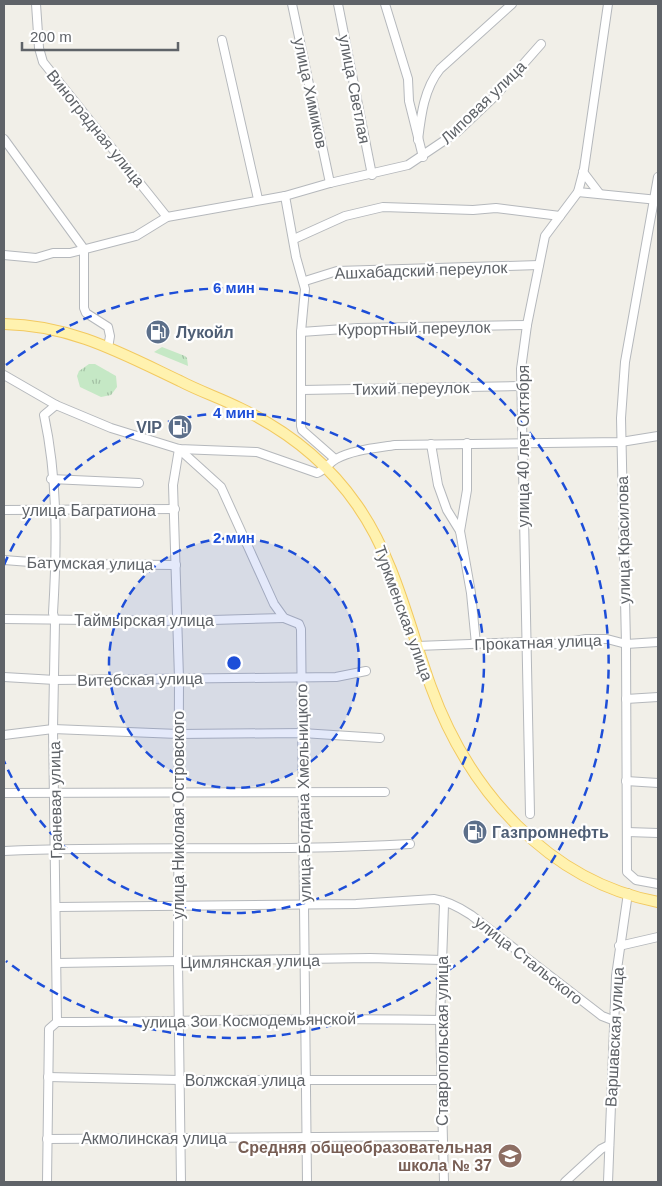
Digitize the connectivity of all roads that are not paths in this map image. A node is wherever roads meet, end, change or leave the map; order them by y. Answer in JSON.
{"nodes":[{"id":1,"x":36,"y":4,"type":"edge"},
{"id":2,"x":292,"y":4,"type":"edge"},
{"id":3,"x":338,"y":4,"type":"edge"},
{"id":4,"x":385,"y":4,"type":"edge"},
{"id":5,"x":512,"y":4,"type":"edge"},
{"id":6,"x":608,"y":4,"type":"edge"},
{"id":7,"x":222,"y":40,"type":"dead end"},
{"id":8,"x":541,"y":44,"type":"dead end"},
{"id":9,"x":4,"y":139,"type":"edge"},
{"id":10,"x":418,"y":140,"type":"junction"},
{"id":11,"x":422,"y":157,"type":"junction"},
{"id":12,"x":583,"y":172,"type":"junction"},
{"id":13,"x":372,"y":175,"type":"junction"},
{"id":14,"x":658,"y":177,"type":"edge"},
{"id":15,"x":330,"y":183,"type":"junction"},
{"id":16,"x":578,"y":192,"type":"junction"},
{"id":17,"x":599,"y":193,"type":"junction"},
{"id":18,"x":285,"y":196,"type":"junction"},
{"id":19,"x":258,"y":199,"type":"junction"},
{"id":20,"x":656,"y":200,"type":"edge"},
{"id":21,"x":560,"y":216,"type":"junction"},
{"id":22,"x":166,"y":217,"type":"junction"},
{"id":23,"x":294,"y":239,"type":"junction"},
{"id":24,"x":84,"y":248,"type":"junction"},
{"id":25,"x":4,"y":255,"type":"edge"},
{"id":26,"x":539,"y":265,"type":"junction"},
{"id":27,"x":305,"y":281,"type":"junction"},
{"id":28,"x":4,"y":324,"type":"edge"},
{"id":29,"x":526,"y":325,"type":"junction"},
{"id":30,"x":301,"y":332,"type":"junction"},
{"id":31,"x":108,"y":348,"type":"junction"},
{"id":32,"x":4,"y":376,"type":"edge"},
{"id":33,"x":520,"y":386,"type":"junction"},
{"id":34,"x":302,"y":390,"type":"junction"},
{"id":35,"x":56,"y":405,"type":"junction"},
{"id":36,"x":658,"y":436,"type":"edge"},
{"id":37,"x":621,"y":442,"type":"junction"},
{"id":38,"x":467,"y":443,"type":"junction"},
{"id":39,"x":521,"y":443,"type":"junction"},
{"id":40,"x":431,"y":444,"type":"junction"},
{"id":41,"x":179,"y":449,"type":"junction"},
{"id":42,"x":335,"y":459,"type":"junction"},
{"id":43,"x":327,"y":468,"type":"junction"},
{"id":44,"x":51,"y":479,"type":"junction"},
{"id":45,"x":139,"y":483,"type":"dead end"},
{"id":46,"x":175,"y":509,"type":"junction"},
{"id":47,"x":4,"y":510,"type":"edge"},
{"id":48,"x":55,"y":510,"type":"junction"},
{"id":49,"x":460,"y":531,"type":"junction"},
{"id":50,"x":4,"y":560,"type":"edge"},
{"id":51,"x":56,"y":564,"type":"junction"},
{"id":52,"x":176,"y":565,"type":"junction"},
{"id":53,"x":284,"y":618,"type":"junction"},
{"id":54,"x":4,"y":619,"type":"edge"},
{"id":55,"x":56,"y":621,"type":"junction"},
{"id":56,"x":177,"y":621,"type":"junction"},
{"id":57,"x":526,"y":642,"type":"junction"},
{"id":58,"x":658,"y":642,"type":"edge"},
{"id":59,"x":476,"y":644,"type":"junction"},
{"id":60,"x":626,"y":644,"type":"junction"},
{"id":61,"x":417,"y":646,"type":"junction"},
{"id":62,"x":366,"y":672,"type":"dead end"},
{"id":63,"x":4,"y":677,"type":"edge"},
{"id":64,"x":300,"y":677,"type":"junction"},
{"id":65,"x":179,"y":678,"type":"junction"},
{"id":66,"x":55,"y":680,"type":"junction"},
{"id":67,"x":658,"y":697,"type":"edge"},
{"id":68,"x":626,"y":699,"type":"junction"},
{"id":69,"x":53,"y":729,"type":"junction"},
{"id":70,"x":302,"y":733,"type":"junction"},
{"id":71,"x":178,"y":734,"type":"junction"},
{"id":72,"x":4,"y":735,"type":"edge"},
{"id":73,"x":380,"y":738,"type":"dead end"},
{"id":74,"x":626,"y":781,"type":"junction"},
{"id":75,"x":658,"y":784,"type":"edge"},
{"id":76,"x":304,"y":791,"type":"junction"},
{"id":77,"x":54,"y":792,"type":"junction"},
{"id":78,"x":385,"y":792,"type":"dead end"},
{"id":79,"x":178,"y":793,"type":"junction"},
{"id":80,"x":4,"y":794,"type":"edge"},
{"id":81,"x":530,"y":814,"type":"dead end"},
{"id":82,"x":627,"y":832,"type":"junction"},
{"id":83,"x":658,"y":833,"type":"edge"},
{"id":84,"x":410,"y":844,"type":"dead end"},
{"id":85,"x":304,"y":848,"type":"junction"},
{"id":86,"x":55,"y":849,"type":"junction"},
{"id":87,"x":178,"y":850,"type":"junction"},
{"id":88,"x":4,"y":851,"type":"edge"},
{"id":89,"x":658,"y":884,"type":"edge"},
{"id":90,"x":628,"y":893,"type":"junction"},
{"id":91,"x":442,"y":901,"type":"junction"},
{"id":92,"x":658,"y":902,"type":"edge"},
{"id":93,"x":305,"y":904,"type":"junction"},
{"id":94,"x":179,"y":906,"type":"junction"},
{"id":95,"x":57,"y":907,"type":"junction"},
{"id":96,"x":658,"y":937,"type":"edge"},
{"id":97,"x":619,"y":946,"type":"junction"},
{"id":98,"x":442,"y":960,"type":"junction"},
{"id":99,"x":304,"y":961,"type":"junction"},
{"id":100,"x":178,"y":962,"type":"junction"},
{"id":101,"x":58,"y":963,"type":"junction"},
{"id":102,"x":440,"y":1020,"type":"junction"},
{"id":103,"x":304,"y":1021,"type":"junction"},
{"id":104,"x":615,"y":1021,"type":"junction"},
{"id":105,"x":57,"y":1022,"type":"junction"},
{"id":106,"x":179,"y":1022,"type":"junction"},
{"id":107,"x":48,"y":1077,"type":"junction"},
{"id":108,"x":179,"y":1080,"type":"junction"},
{"id":109,"x":305,"y":1080,"type":"junction"},
{"id":110,"x":442,"y":1080,"type":"junction"},
{"id":111,"x":180,"y":1136,"type":"junction"},
{"id":112,"x":442,"y":1136,"type":"junction"},
{"id":113,"x":306,"y":1138,"type":"junction"},
{"id":114,"x":47,"y":1139,"type":"junction"},
{"id":115,"x":609,"y":1145,"type":"junction"},
{"id":116,"x":47,"y":1182,"type":"edge"},
{"id":117,"x":180,"y":1182,"type":"edge"},
{"id":118,"x":307,"y":1182,"type":"edge"},
{"id":119,"x":444,"y":1182,"type":"edge"},
{"id":120,"x":565,"y":1182,"type":"edge"},
{"id":121,"x":608,"y":1182,"type":"edge"}],
"edges":[{"from":1,"to":22,"type":"street","name":"Виноградная улица"},
{"from":2,"to":15,"type":"street","name":"улица Химиков"},
{"from":3,"to":13,"type":"street","name":"улица Светлая"},
{"from":4,"to":10,"type":"street"},
{"from":5,"to":10,"type":"street"},
{"from":6,"to":12,"type":"street","name":"улица 40 лет Октября"},
{"from":7,"to":19,"type":"street"},
{"from":8,"to":11,"type":"street","name":"Липовая улица"},
{"from":9,"to":24,"type":"street"},
{"from":10,"to":11,"type":"street"},
{"from":11,"to":13,"type":"street","name":"Липовая улица"},
{"from":12,"to":16,"type":"street","name":"улица 40 лет Октября"},
{"from":12,"to":17,"type":"street"},
{"from":13,"to":15,"type":"street","name":"Липовая улица"},
{"from":14,"to":20,"type":"street","name":"улица Красилова"},
{"from":15,"to":18,"type":"street","name":"Липовая улица"},
{"from":16,"to":17,"type":"street"},
{"from":16,"to":21,"type":"street","name":"улица 40 лет Октября"},
{"from":17,"to":20,"type":"street"},
{"from":18,"to":19,"type":"street","name":"Липовая улица"},
{"from":18,"to":23,"type":"street"},
{"from":19,"to":22,"type":"street","name":"Липовая улица"},
{"from":20,"to":37,"type":"street","name":"улица Красилова"},
{"from":21,"to":23,"type":"street"},
{"from":21,"to":26,"type":"street","name":"улица 40 лет Октября"},
{"from":22,"to":24,"type":"street"},
{"from":23,"to":27,"type":"street"},
{"from":24,"to":25,"type":"street"},
{"from":24,"to":31,"type":"street"},
{"from":26,"to":27,"type":"street","name":"Ашхабадский переулок"},
{"from":26,"to":29,"type":"street","name":"улица 40 лет Октября"},
{"from":27,"to":30,"type":"street"},
{"from":28,"to":31,"type":"main road","name":"Туркменская улица"},
{"from":29,"to":30,"type":"street","name":"Курортный переулок"},
{"from":29,"to":33,"type":"street","name":"улица 40 лет Октября"},
{"from":30,"to":34,"type":"street"},
{"from":31,"to":43,"type":"main road","name":"Туркменская улица"},
{"from":32,"to":35,"type":"street"},
{"from":33,"to":34,"type":"street","name":"Тихий переулок"},
{"from":33,"to":39,"type":"street","name":"улица 40 лет Октября"},
{"from":34,"to":42,"type":"street"},
{"from":35,"to":41,"type":"street"},
{"from":35,"to":44,"type":"street","name":"Граневая улица"},
{"from":36,"to":37,"type":"street"},
{"from":37,"to":39,"type":"street"},
{"from":37,"to":60,"type":"street","name":"улица Красилова"},
{"from":38,"to":39,"type":"street"},
{"from":38,"to":40,"type":"street"},
{"from":38,"to":49,"type":"street"},
{"from":39,"to":57,"type":"street","name":"улица 40 лет Октября"},
{"from":40,"to":42,"type":"street"},
{"from":40,"to":49,"type":"street"},
{"from":41,"to":43,"type":"street"},
{"from":41,"to":46,"type":"street","name":"улица Николая Островского"},
{"from":41,"to":53,"type":"street","name":"улица Богдана Хмельницкого"},
{"from":42,"to":43,"type":"street"},
{"from":43,"to":61,"type":"main road","name":"Туркменская улица"},
{"from":44,"to":45,"type":"street"},
{"from":44,"to":48,"type":"street","name":"Граневая улица"},
{"from":46,"to":48,"type":"street","name":"улица Багратиона"},
{"from":46,"to":52,"type":"street","name":"улица Николая Островского"},
{"from":47,"to":48,"type":"street","name":"улица Багратиона"},
{"from":48,"to":51,"type":"street","name":"Граневая улица"},
{"from":49,"to":59,"type":"street"},
{"from":50,"to":51,"type":"street","name":"Батумская улица"},
{"from":51,"to":52,"type":"street","name":"Батумская улица"},
{"from":51,"to":55,"type":"street","name":"Граневая улица"},
{"from":52,"to":56,"type":"street","name":"улица Николая Островского"},
{"from":53,"to":56,"type":"street","name":"Таймырская улица"},
{"from":53,"to":64,"type":"street","name":"улица Богдана Хмельницкого"},
{"from":54,"to":55,"type":"street","name":"Таймырская улица"},
{"from":55,"to":56,"type":"street","name":"Таймырская улица"},
{"from":55,"to":66,"type":"street","name":"Граневая улица"},
{"from":56,"to":65,"type":"street","name":"улица Николая Островского"},
{"from":57,"to":59,"type":"street","name":"Прокатная улица"},
{"from":57,"to":60,"type":"street","name":"Прокатная улица"},
{"from":57,"to":81,"type":"street","name":"улица 40 лет Октября"},
{"from":58,"to":60,"type":"street","name":"Прокатная улица"},
{"from":59,"to":61,"type":"street","name":"Прокатная улица"},
{"from":60,"to":68,"type":"street","name":"улица Красилова"},
{"from":61,"to":90,"type":"main road","name":"Туркменская улица"},
{"from":62,"to":64,"type":"street","name":"Витебская улица"},
{"from":63,"to":66,"type":"street","name":"Витебская улица"},
{"from":64,"to":65,"type":"street","name":"Витебская улица"},
{"from":64,"to":70,"type":"street","name":"улица Богдана Хмельницкого"},
{"from":65,"to":66,"type":"street","name":"Витебская улица"},
{"from":65,"to":71,"type":"street","name":"улица Николая Островского"},
{"from":66,"to":69,"type":"street","name":"Граневая улица"},
{"from":67,"to":68,"type":"street"},
{"from":68,"to":74,"type":"street","name":"улица Красилова"},
{"from":69,"to":71,"type":"street"},
{"from":69,"to":72,"type":"street"},
{"from":69,"to":77,"type":"street","name":"Граневая улица"},
{"from":70,"to":71,"type":"street"},
{"from":70,"to":73,"type":"street"},
{"from":70,"to":76,"type":"street","name":"улица Богдана Хмельницкого"},
{"from":71,"to":79,"type":"street","name":"улица Николая Островского"},
{"from":74,"to":75,"type":"street"},
{"from":74,"to":82,"type":"street","name":"улица Красилова"},
{"from":76,"to":78,"type":"street"},
{"from":76,"to":79,"type":"street"},
{"from":76,"to":85,"type":"street","name":"улица Богдана Хмельницкого"},
{"from":77,"to":79,"type":"street"},
{"from":77,"to":80,"type":"street"},
{"from":77,"to":86,"type":"street","name":"Граневая улица"},
{"from":79,"to":87,"type":"street","name":"улица Николая Островского"},
{"from":82,"to":83,"type":"street"},
{"from":82,"to":89,"type":"street","name":"улица Красилова"},
{"from":84,"to":85,"type":"street"},
{"from":85,"to":87,"type":"street"},
{"from":85,"to":93,"type":"street","name":"улица Богдана Хмельницкого"},
{"from":86,"to":87,"type":"street"},
{"from":86,"to":88,"type":"street"},
{"from":86,"to":95,"type":"street","name":"Граневая улица"},
{"from":87,"to":94,"type":"street","name":"улица Николая Островского"},
{"from":90,"to":92,"type":"main road","name":"Туркменская улица"},
{"from":90,"to":97,"type":"street","name":"Варшавская улица"},
{"from":91,"to":93,"type":"street"},
{"from":91,"to":98,"type":"street","name":"Ставропольская улица"},
{"from":91,"to":104,"type":"street","name":"улица Стальского"},
{"from":93,"to":94,"type":"street"},
{"from":93,"to":99,"type":"street","name":"улица Богдана Хмельницкого"},
{"from":94,"to":95,"type":"street"},
{"from":94,"to":100,"type":"street","name":"улица Николая Островского"},
{"from":95,"to":101,"type":"street","name":"Граневая улица"},
{"from":96,"to":97,"type":"street"},
{"from":97,"to":104,"type":"street","name":"Варшавская улица"},
{"from":98,"to":99,"type":"street","name":"Цимлянская улица"},
{"from":98,"to":102,"type":"street","name":"Ставропольская улица"},
{"from":99,"to":100,"type":"street","name":"Цимлянская улица"},
{"from":99,"to":103,"type":"street","name":"улица Богдана Хмельницкого"},
{"from":100,"to":101,"type":"street","name":"Цимлянская улица"},
{"from":100,"to":106,"type":"street","name":"улица Николая Островского"},
{"from":101,"to":105,"type":"street","name":"Граневая улица"},
{"from":102,"to":103,"type":"street","name":"улица Зои Космодемьянской"},
{"from":102,"to":110,"type":"street","name":"Ставропольская улица"},
{"from":103,"to":106,"type":"street","name":"улица Зои Космодемьянской"},
{"from":103,"to":109,"type":"street","name":"улица Богдана Хмельницкого"},
{"from":104,"to":115,"type":"street","name":"Варшавская улица"},
{"from":105,"to":106,"type":"street","name":"улица Зои Космодемьянской"},
{"from":105,"to":107,"type":"street","name":"Граневая улица"},
{"from":106,"to":108,"type":"street","name":"улица Николая Островского"},
{"from":107,"to":108,"type":"street","name":"Волжская улица"},
{"from":107,"to":114,"type":"street","name":"Граневая улица"},
{"from":108,"to":109,"type":"street","name":"Волжская улица"},
{"from":108,"to":111,"type":"street","name":"улица Николая Островского"},
{"from":109,"to":110,"type":"street","name":"Волжская улица"},
{"from":109,"to":113,"type":"street","name":"улица Богдана Хмельницкого"},
{"from":110,"to":112,"type":"street","name":"Ставропольская улица"},
{"from":111,"to":113,"type":"street","name":"Акмолинская улица"},
{"from":111,"to":114,"type":"street","name":"Акмолинская улица"},
{"from":111,"to":117,"type":"street","name":"улица Николая Островского"},
{"from":112,"to":113,"type":"street","name":"Акмолинская улица"},
{"from":112,"to":119,"type":"street","name":"Ставропольская улица"},
{"from":113,"to":118,"type":"street","name":"улица Богдана Хмельницкого"},
{"from":114,"to":116,"type":"street","name":"Граневая улица"},
{"from":115,"to":120,"type":"street"},
{"from":115,"to":121,"type":"street","name":"Варшавская улица"}]}
